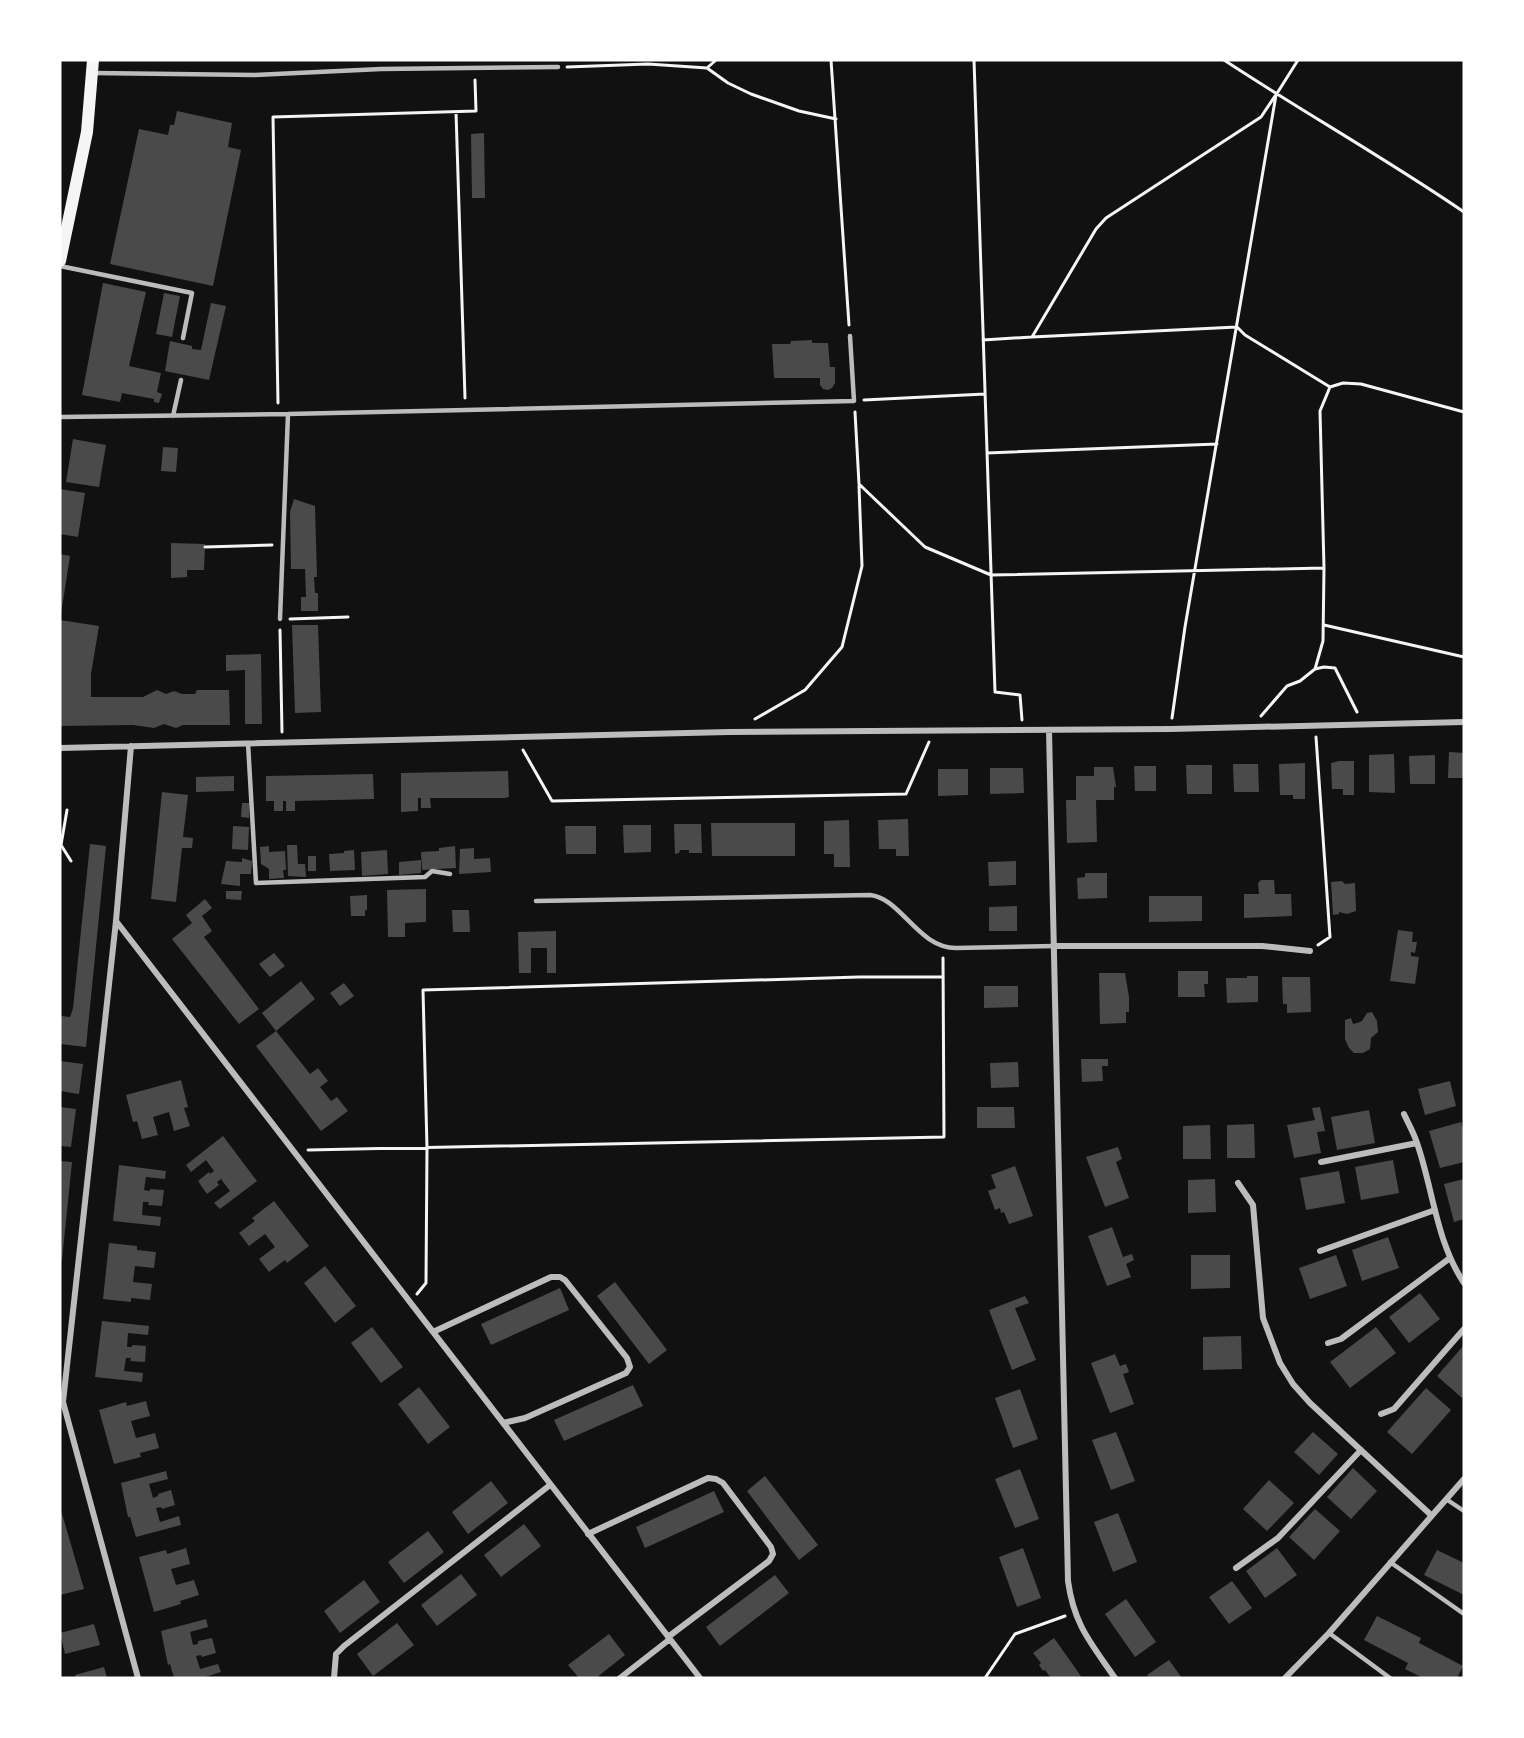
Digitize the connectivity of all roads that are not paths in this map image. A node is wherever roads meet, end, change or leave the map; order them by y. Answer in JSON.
{"nodes":[{"id":1,"x":93,"y":60,"type":"edge"},
{"id":2,"x":558,"y":67,"type":"road end"},
{"id":3,"x":93,"y":73,"type":"junction"},
{"id":4,"x":60,"y":261,"type":"edge"},
{"id":5,"x":60,"y":266,"type":"edge"},
{"id":6,"x":850,"y":336,"type":"road end"},
{"id":7,"x":183,"y":338,"type":"dead end"},
{"id":8,"x":181,"y":380,"type":"dead end"},
{"id":9,"x":288,"y":414,"type":"junction"},
{"id":10,"x":173,"y":416,"type":"junction"},
{"id":11,"x":60,"y":417,"type":"edge"},
{"id":12,"x":280,"y":619,"type":"road end"},
{"id":13,"x":1464,"y":722,"type":"edge"},
{"id":14,"x":1049,"y":730,"type":"junction"},
{"id":15,"x":248,"y":743,"type":"junction"},
{"id":16,"x":131,"y":746,"type":"junction"},
{"id":17,"x":60,"y":748,"type":"edge"},
{"id":18,"x":450,"y":874,"type":"dead end"},
{"id":19,"x":536,"y":901,"type":"dead end"},
{"id":20,"x":116,"y":921,"type":"junction"},
{"id":21,"x":1055,"y":946,"type":"junction"},
{"id":22,"x":1310,"y":951,"type":"road end"},
{"id":23,"x":1404,"y":1114,"type":"dead end"},
{"id":24,"x":1417,"y":1143,"type":"junction"},
{"id":25,"x":1321,"y":1162,"type":"dead end"},
{"id":26,"x":1238,"y":1183,"type":"dead end"},
{"id":27,"x":1435,"y":1210,"type":"junction"},
{"id":28,"x":1320,"y":1251,"type":"dead end"},
{"id":29,"x":1450,"y":1258,"type":"junction"},
{"id":30,"x":1464,"y":1283,"type":"edge"},
{"id":31,"x":1464,"y":1329,"type":"edge"},
{"id":32,"x":433,"y":1332,"type":"junction"},
{"id":33,"x":1328,"y":1342,"type":"dead end"},
{"id":34,"x":62,"y":1376,"type":"edge"},
{"id":35,"x":1382,"y":1414,"type":"dead end"},
{"id":36,"x":503,"y":1423,"type":"junction"},
{"id":37,"x":1361,"y":1450,"type":"junction"},
{"id":38,"x":1464,"y":1479,"type":"edge"},
{"id":39,"x":550,"y":1485,"type":"junction"},
{"id":40,"x":1446,"y":1499,"type":"junction"},
{"id":41,"x":1464,"y":1511,"type":"edge"},
{"id":42,"x":1431,"y":1515,"type":"junction"},
{"id":43,"x":588,"y":1534,"type":"junction"},
{"id":44,"x":1390,"y":1562,"type":"junction"},
{"id":45,"x":1236,"y":1568,"type":"dead end"},
{"id":46,"x":1464,"y":1614,"type":"edge"},
{"id":47,"x":1329,"y":1633,"type":"junction"},
{"id":48,"x":669,"y":1638,"type":"junction"},
{"id":49,"x":138,"y":1678,"type":"edge"},
{"id":50,"x":333,"y":1678,"type":"edge"},
{"id":51,"x":620,"y":1678,"type":"edge"},
{"id":52,"x":700,"y":1678,"type":"edge"},
{"id":53,"x":1115,"y":1678,"type":"edge"},
{"id":54,"x":1285,"y":1678,"type":"edge"},
{"id":55,"x":1390,"y":1678,"type":"edge"}],
"edges":[{"from":1,"to":3,"type":"main road"},
{"from":2,"to":3,"type":"lane"},
{"from":3,"to":4,"type":"main road"},
{"from":5,"to":7,"type":"lane"},
{"from":6,"to":9,"type":"lane"},
{"from":8,"to":10,"type":"lane"},
{"from":9,"to":10,"type":"lane"},
{"from":9,"to":12,"type":"lane"},
{"from":10,"to":11,"type":"lane"},
{"from":13,"to":14,"type":"street"},
{"from":14,"to":15,"type":"street"},
{"from":14,"to":21,"type":"street"},
{"from":15,"to":16,"type":"street"},
{"from":15,"to":18,"type":"lane"},
{"from":16,"to":17,"type":"street"},
{"from":16,"to":20,"type":"street"},
{"from":19,"to":21,"type":"lane"},
{"from":20,"to":32,"type":"street"},
{"from":20,"to":34,"type":"street"},
{"from":21,"to":22,"type":"street"},
{"from":21,"to":53,"type":"street"},
{"from":23,"to":24,"type":"street"},
{"from":24,"to":25,"type":"street"},
{"from":24,"to":27,"type":"street"},
{"from":26,"to":37,"type":"street"},
{"from":27,"to":28,"type":"street"},
{"from":27,"to":29,"type":"street"},
{"from":29,"to":30,"type":"street"},
{"from":29,"to":33,"type":"street"},
{"from":31,"to":35,"type":"street"},
{"from":32,"to":36,"type":"street"},
{"from":32,"to":36,"type":"street"},
{"from":34,"to":49,"type":"street"},
{"from":36,"to":39,"type":"street"},
{"from":37,"to":42,"type":"street"},
{"from":37,"to":45,"type":"street"},
{"from":38,"to":40,"type":"street"},
{"from":39,"to":43,"type":"street"},
{"from":39,"to":50,"type":"street"},
{"from":40,"to":41,"type":"lane"},
{"from":40,"to":42,"type":"street"},
{"from":42,"to":44,"type":"street"},
{"from":43,"to":48,"type":"street"},
{"from":43,"to":48,"type":"street"},
{"from":44,"to":46,"type":"lane"},
{"from":44,"to":47,"type":"street"},
{"from":47,"to":54,"type":"street"},
{"from":47,"to":55,"type":"lane"},
{"from":48,"to":51,"type":"street"},
{"from":48,"to":52,"type":"street"}]}
